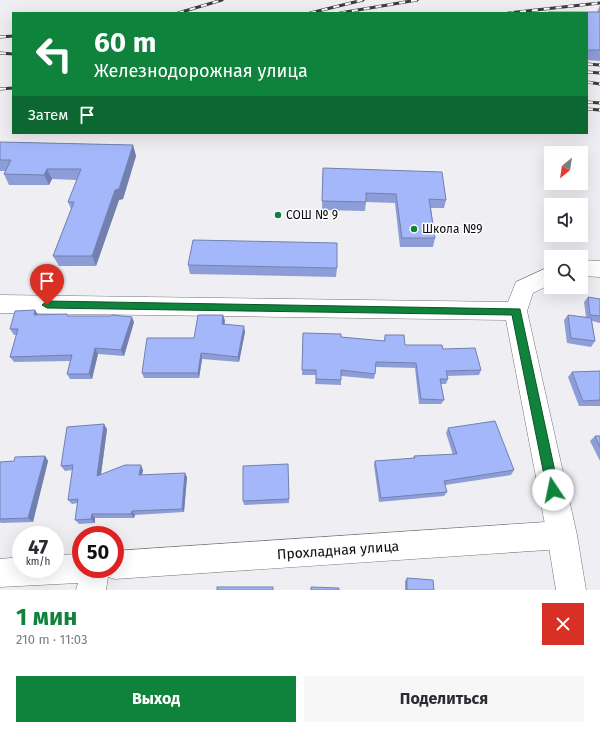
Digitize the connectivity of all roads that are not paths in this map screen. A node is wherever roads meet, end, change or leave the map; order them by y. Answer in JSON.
{"nodes":[{"id":1,"x":588,"y":268,"type":"edge"},
{"id":2,"x":600,"y":269,"type":"edge"},
{"id":3,"x":544,"y":278,"type":"edge"},
{"id":4,"x":0,"y":304,"type":"edge"},
{"id":5,"x":516,"y":311,"type":"junction"},
{"id":6,"x":562,"y":535,"type":"junction"},
{"id":7,"x":124,"y":564,"type":"edge"},
{"id":8,"x":72,"y":569,"type":"edge"},
{"id":9,"x":0,"y":573,"type":"edge"},
{"id":10,"x":93,"y":578,"type":"edge"},
{"id":11,"x":91,"y":590,"type":"edge"},
{"id":12,"x":571,"y":590,"type":"edge"}],
"edges":[{"from":1,"to":2,"type":"main road"},
{"from":3,"to":5,"type":"main road"},
{"from":4,"to":5,"type":"main road"},
{"from":5,"to":6,"type":"main road"},
{"from":6,"to":7,"type":"street","name":"Прохладная улица"},
{"from":6,"to":12,"type":"main road"},
{"from":8,"to":9,"type":"street"},
{"from":10,"to":11,"type":"street"}]}
